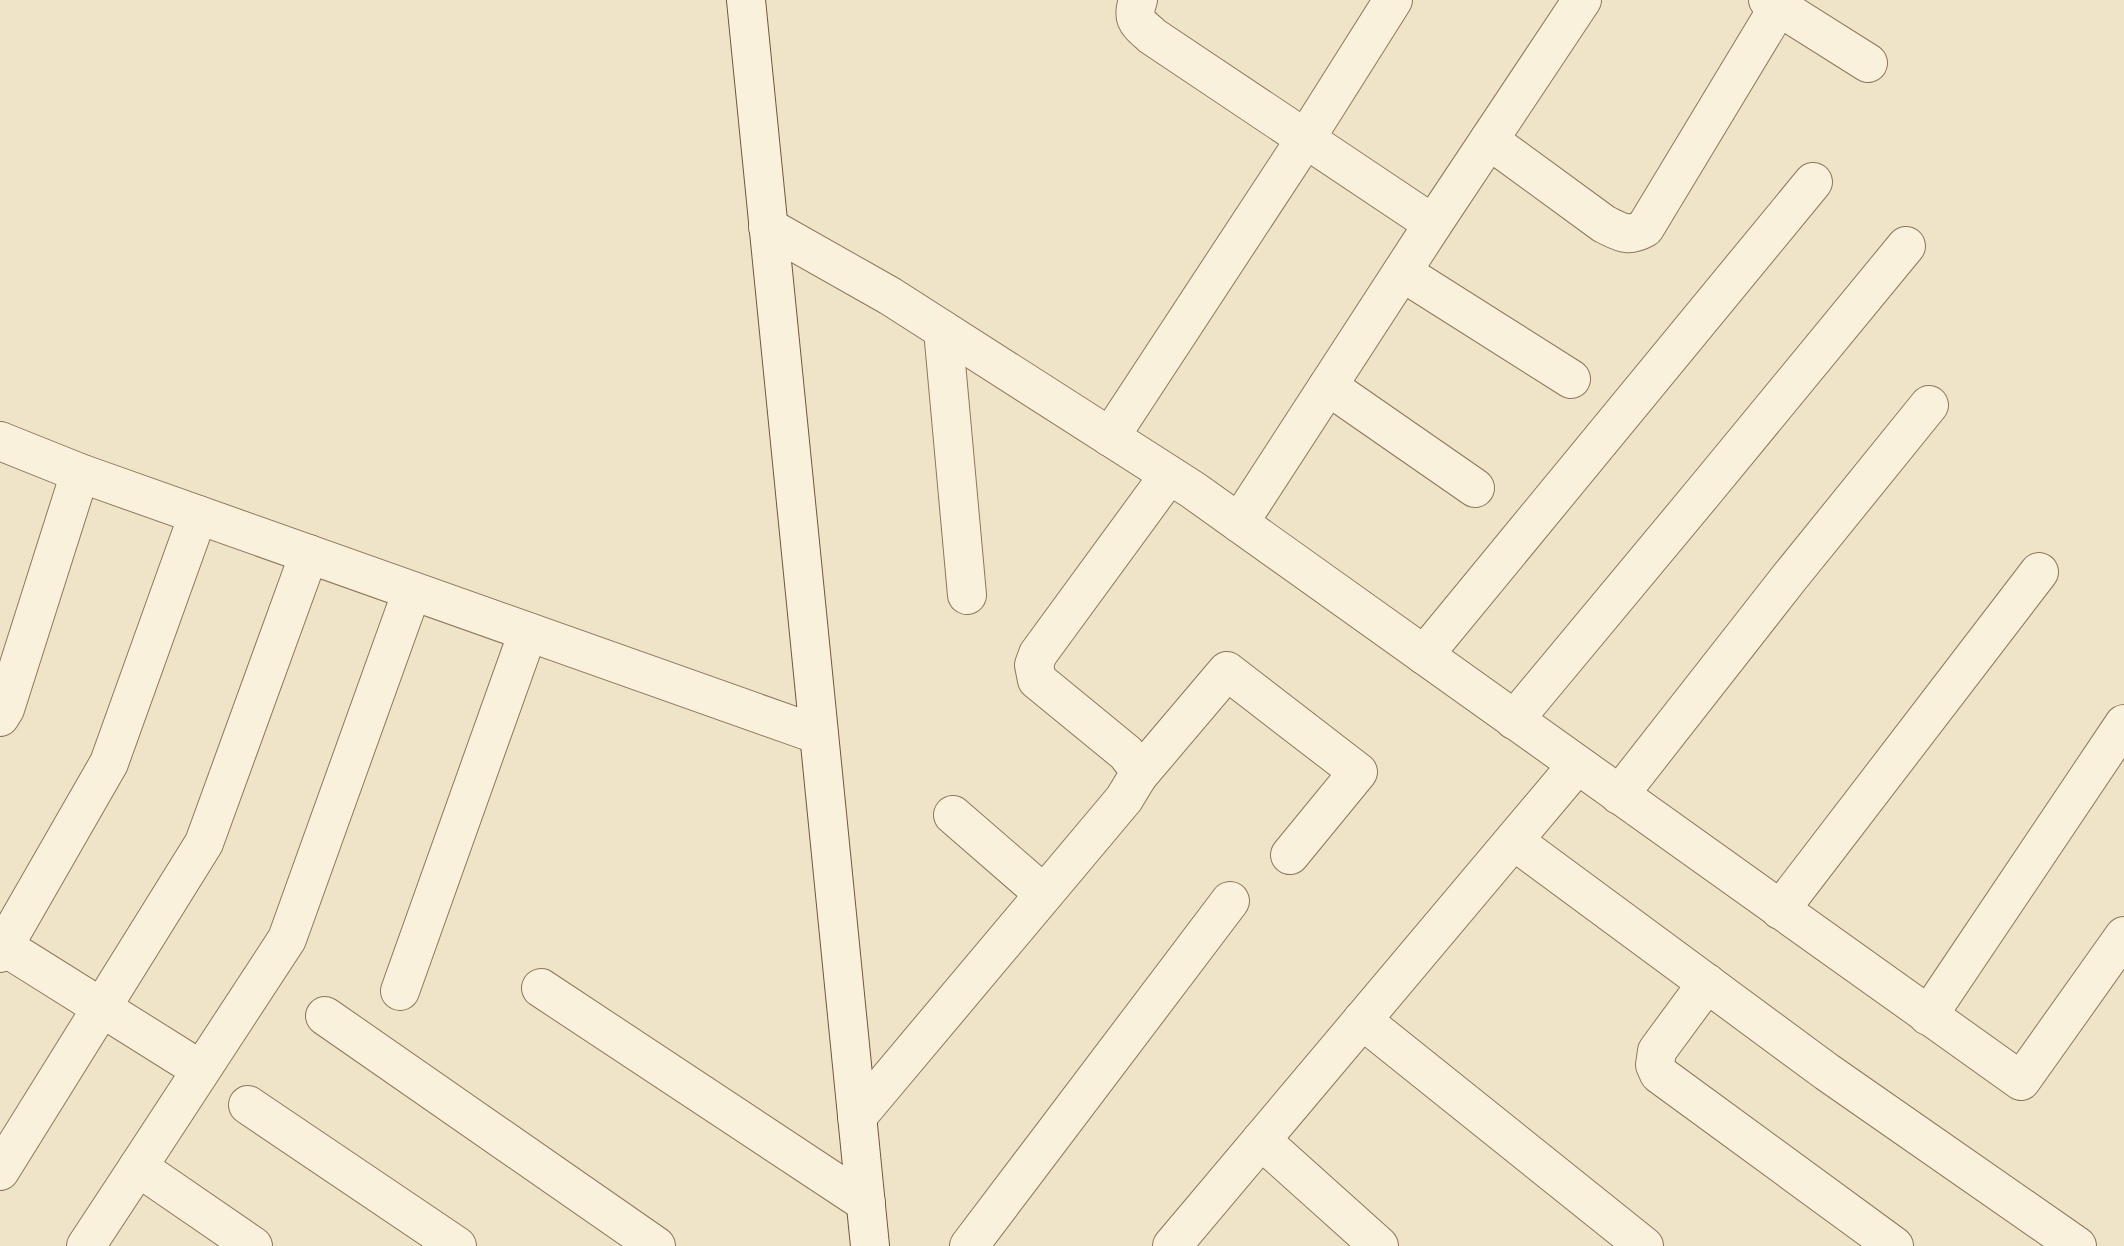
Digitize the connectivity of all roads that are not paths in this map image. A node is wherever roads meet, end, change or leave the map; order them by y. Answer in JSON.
{"nodes":[{"id":1,"x":746,"y":0,"type":"edge"},
{"id":2,"x":1138,"y":0,"type":"edge"},
{"id":3,"x":1582,"y":0,"type":"edge"},
{"id":4,"x":1773,"y":3,"type":"edge"},
{"id":5,"x":1378,"y":5,"type":"edge"},
{"id":6,"x":1868,"y":63,"type":"dead end"},
{"id":7,"x":1306,"y":138,"type":"junction"},
{"id":8,"x":1489,"y":140,"type":"junction"},
{"id":9,"x":1813,"y":182,"type":"dead end"},
{"id":10,"x":1433,"y":224,"type":"junction"},
{"id":11,"x":768,"y":227,"type":"junction"},
{"id":12,"x":1906,"y":246,"type":"dead end"},
{"id":13,"x":1402,"y":272,"type":"junction"},
{"id":14,"x":943,"y":330,"type":"junction"},
{"id":15,"x":1571,"y":379,"type":"dead end"},
{"id":16,"x":1328,"y":386,"type":"junction"},
{"id":17,"x":1930,"y":405,"type":"dead end"},
{"id":18,"x":1110,"y":437,"type":"junction"},
{"id":19,"x":0,"y":441,"type":"edge"},
{"id":20,"x":80,"y":473,"type":"junction"},
{"id":21,"x":1169,"y":475,"type":"junction"},
{"id":22,"x":1475,"y":488,"type":"dead end"},
{"id":23,"x":198,"y":515,"type":"junction"},
{"id":24,"x":1239,"y":523,"type":"junction"},
{"id":25,"x":309,"y":554,"type":"junction"},
{"id":26,"x":2039,"y":572,"type":"dead end"},
{"id":27,"x":412,"y":591,"type":"junction"},
{"id":28,"x":967,"y":595,"type":"dead end"},
{"id":29,"x":528,"y":632,"type":"junction"},
{"id":30,"x":1424,"y":655,"type":"junction"},
{"id":31,"x":0,"y":717,"type":"edge"},
{"id":32,"x":1514,"y":720,"type":"junction"},
{"id":33,"x":2124,"y":724,"type":"edge"},
{"id":34,"x":819,"y":736,"type":"junction"},
{"id":35,"x":1577,"y":765,"type":"junction"},
{"id":36,"x":1138,"y":776,"type":"junction"},
{"id":37,"x":1619,"y":795,"type":"junction"},
{"id":38,"x":953,"y":816,"type":"dead end"},
{"id":39,"x":1514,"y":841,"type":"junction"},
{"id":40,"x":1290,"y":855,"type":"dead end"},
{"id":41,"x":1044,"y":894,"type":"junction"},
{"id":42,"x":1230,"y":901,"type":"dead end"},
{"id":43,"x":1780,"y":909,"type":"junction"},
{"id":44,"x":2124,"y":936,"type":"edge"},
{"id":45,"x":1,"y":948,"type":"edge"},
{"id":46,"x":1707,"y":983,"type":"junction"},
{"id":47,"x":541,"y":988,"type":"dead end"},
{"id":48,"x":400,"y":991,"type":"dead end"},
{"id":49,"x":101,"y":1008,"type":"junction"},
{"id":50,"x":325,"y":1016,"type":"dead end"},
{"id":51,"x":1928,"y":1016,"type":"junction"},
{"id":52,"x":1362,"y":1020,"type":"junction"},
{"id":53,"x":201,"y":1070,"type":"junction"},
{"id":54,"x":248,"y":1105,"type":"dead end"},
{"id":55,"x":857,"y":1118,"type":"junction"},
{"id":56,"x":1261,"y":1140,"type":"junction"},
{"id":57,"x":138,"y":1167,"type":"junction"},
{"id":58,"x":0,"y":1171,"type":"edge"},
{"id":59,"x":866,"y":1203,"type":"junction"},
{"id":60,"x":86,"y":1246,"type":"edge"},
{"id":61,"x":253,"y":1246,"type":"edge"},
{"id":62,"x":457,"y":1246,"type":"edge"},
{"id":63,"x":656,"y":1246,"type":"edge"},
{"id":64,"x":870,"y":1246,"type":"edge"},
{"id":65,"x":969,"y":1246,"type":"edge"},
{"id":66,"x":1172,"y":1246,"type":"edge"},
{"id":67,"x":1379,"y":1246,"type":"edge"},
{"id":68,"x":1644,"y":1246,"type":"edge"},
{"id":69,"x":1894,"y":1246,"type":"edge"},
{"id":70,"x":2077,"y":1246,"type":"edge"}],
"edges":[{"from":1,"to":11,"type":"street"},
{"from":2,"to":7,"type":"street"},
{"from":3,"to":8,"type":"street"},
{"from":4,"to":6,"type":"street"},
{"from":4,"to":8,"type":"street"},
{"from":5,"to":7,"type":"street"},
{"from":7,"to":10,"type":"street"},
{"from":7,"to":18,"type":"street"},
{"from":8,"to":10,"type":"street"},
{"from":9,"to":30,"type":"street"},
{"from":10,"to":13,"type":"street"},
{"from":11,"to":14,"type":"street"},
{"from":11,"to":34,"type":"street"},
{"from":12,"to":32,"type":"street"},
{"from":13,"to":15,"type":"street"},
{"from":13,"to":16,"type":"street"},
{"from":14,"to":18,"type":"street"},
{"from":14,"to":28,"type":"street"},
{"from":16,"to":22,"type":"street"},
{"from":16,"to":24,"type":"street"},
{"from":17,"to":37,"type":"street"},
{"from":18,"to":21,"type":"street"},
{"from":19,"to":20,"type":"street"},
{"from":20,"to":23,"type":"street"},
{"from":20,"to":31,"type":"street"},
{"from":21,"to":24,"type":"street"},
{"from":21,"to":36,"type":"street"},
{"from":23,"to":25,"type":"street"},
{"from":23,"to":45,"type":"street"},
{"from":24,"to":30,"type":"street"},
{"from":25,"to":27,"type":"street"},
{"from":25,"to":49,"type":"street"},
{"from":26,"to":43,"type":"street"},
{"from":27,"to":29,"type":"street"},
{"from":27,"to":53,"type":"street"},
{"from":29,"to":34,"type":"street"},
{"from":29,"to":48,"type":"street"},
{"from":30,"to":32,"type":"street"},
{"from":32,"to":35,"type":"street"},
{"from":33,"to":51,"type":"street"},
{"from":34,"to":55,"type":"street"},
{"from":35,"to":37,"type":"street"},
{"from":35,"to":39,"type":"street"},
{"from":36,"to":40,"type":"street"},
{"from":36,"to":41,"type":"street"},
{"from":37,"to":43,"type":"street"},
{"from":38,"to":41,"type":"street"},
{"from":39,"to":46,"type":"street"},
{"from":39,"to":52,"type":"street"},
{"from":41,"to":55,"type":"street"},
{"from":42,"to":65,"type":"street"},
{"from":43,"to":51,"type":"street"},
{"from":44,"to":51,"type":"street"},
{"from":45,"to":49,"type":"street"},
{"from":46,"to":69,"type":"street"},
{"from":46,"to":70,"type":"street"},
{"from":47,"to":59,"type":"street"},
{"from":49,"to":53,"type":"street"},
{"from":49,"to":58,"type":"street"},
{"from":50,"to":63,"type":"street"},
{"from":52,"to":56,"type":"street"},
{"from":52,"to":68,"type":"street"},
{"from":53,"to":57,"type":"street"},
{"from":54,"to":62,"type":"street"},
{"from":55,"to":59,"type":"street"},
{"from":56,"to":66,"type":"street"},
{"from":56,"to":67,"type":"street"},
{"from":57,"to":60,"type":"street"},
{"from":57,"to":61,"type":"street"},
{"from":59,"to":64,"type":"street"}]}
